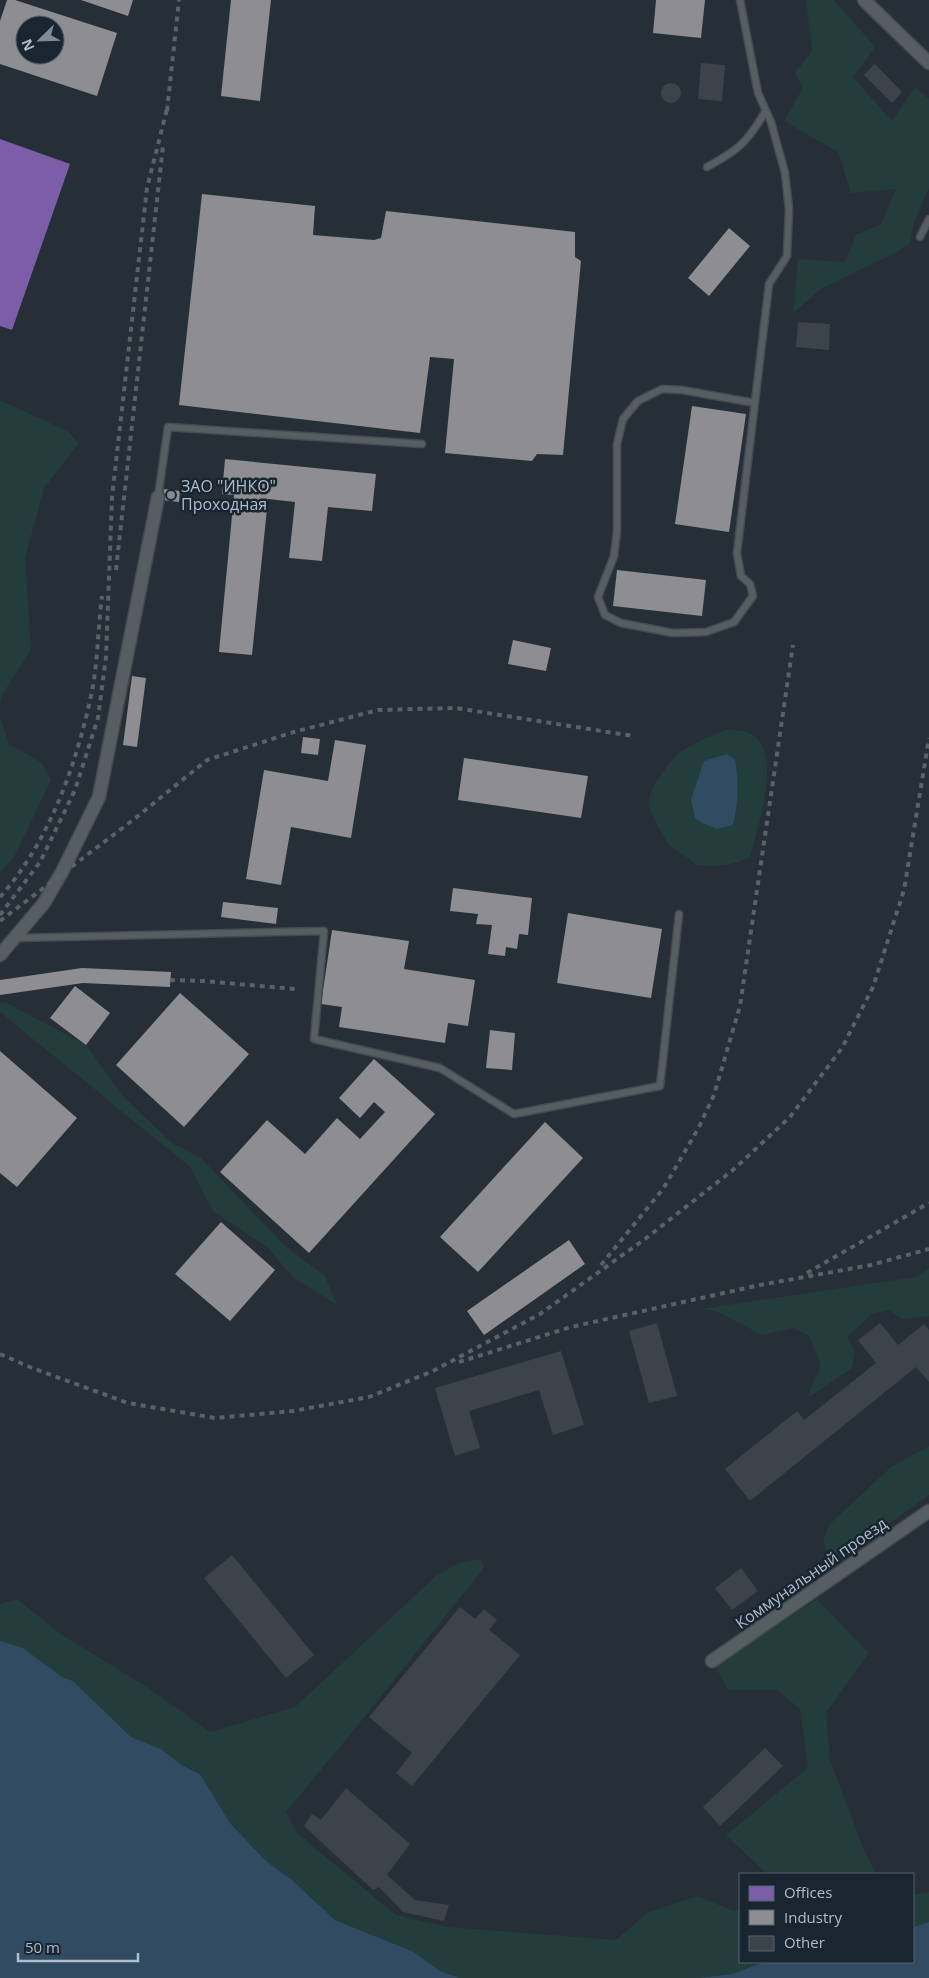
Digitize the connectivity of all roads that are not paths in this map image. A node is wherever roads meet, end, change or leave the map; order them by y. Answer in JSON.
{"nodes":[{"id":1,"x":740,"y":0,"type":"edge"},
{"id":2,"x":864,"y":0,"type":"edge"},
{"id":3,"x":929,"y":63,"type":"edge"},
{"id":4,"x":765,"y":112,"type":"junction"},
{"id":5,"x":707,"y":167,"type":"dead end"},
{"id":6,"x":929,"y":219,"type":"edge"},
{"id":7,"x":920,"y":237,"type":"dead end"},
{"id":8,"x":755,"y":403,"type":"junction"},
{"id":9,"x":422,"y":444,"type":"dead end"},
{"id":10,"x":158,"y":497,"type":"joint"},
{"id":11,"x":679,"y":914,"type":"dead end"},
{"id":12,"x":15,"y":938,"type":"junction"},
{"id":13,"x":0,"y":956,"type":"edge"},
{"id":14,"x":929,"y":1512,"type":"edge"},
{"id":15,"x":712,"y":1661,"type":"dead end"}],
"edges":[{"from":1,"to":4,"type":"lane"},
{"from":2,"to":3,"type":"street"},
{"from":4,"to":5,"type":"lane"},
{"from":4,"to":8,"type":"lane"},
{"from":6,"to":7,"type":"lane"},
{"from":8,"to":8,"type":"lane"},
{"from":9,"to":10,"type":"lane"},
{"from":10,"to":12,"type":"street"},
{"from":11,"to":12,"type":"lane"},
{"from":12,"to":13,"type":"street"},
{"from":14,"to":15,"type":"street","name":"Коммунальный проезд"}]}
